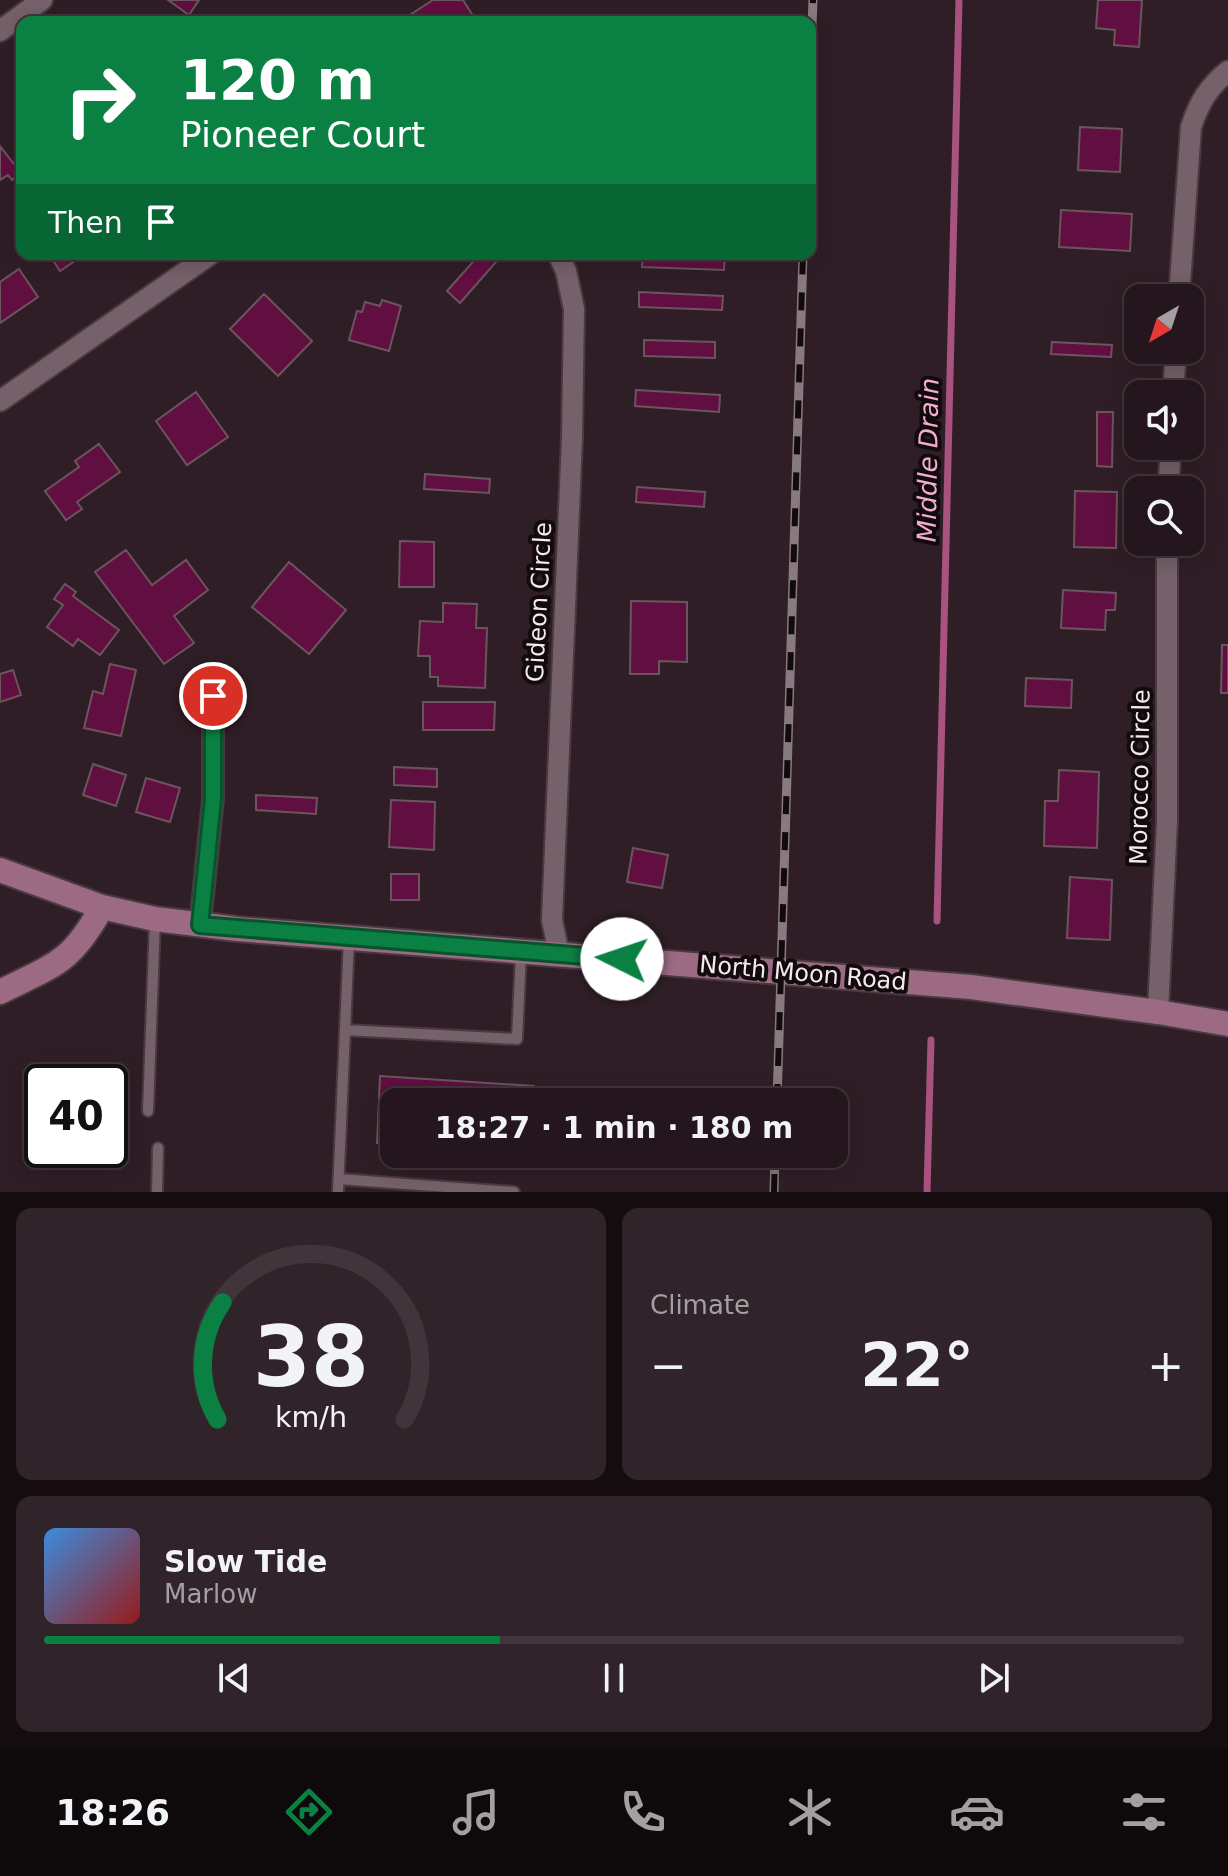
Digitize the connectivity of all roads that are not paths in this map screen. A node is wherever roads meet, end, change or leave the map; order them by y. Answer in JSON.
{"nodes":[{"id":1,"x":42,"y":0,"type":"edge"},
{"id":2,"x":20,"y":16,"type":"edge"},
{"id":3,"x":1228,"y":71,"type":"edge"},
{"id":4,"x":202,"y":260,"type":"edge"},
{"id":5,"x":561,"y":260,"type":"edge"},
{"id":6,"x":1180,"y":284,"type":"edge"},
{"id":7,"x":0,"y":401,"type":"edge"},
{"id":8,"x":1167,"y":556,"type":"edge"},
{"id":9,"x":213,"y":696,"type":"dead end"},
{"id":10,"x":0,"y":870,"type":"edge"},
{"id":11,"x":102,"y":907,"type":"junction"},
{"id":12,"x":155,"y":919,"type":"junction"},
{"id":13,"x":200,"y":925,"type":"junction"},
{"id":14,"x":349,"y":937,"type":"junction"},
{"id":15,"x":521,"y":951,"type":"junction"},
{"id":16,"x":559,"y":954,"type":"junction"},
{"id":17,"x":0,"y":992,"type":"edge"},
{"id":18,"x":1158,"y":1012,"type":"junction"},
{"id":19,"x":1228,"y":1024,"type":"edge"},
{"id":20,"x":345,"y":1030,"type":"junction"},
{"id":21,"x":148,"y":1111,"type":"dead end"},
{"id":22,"x":158,"y":1148,"type":"dead end"},
{"id":23,"x":339,"y":1179,"type":"junction"},
{"id":24,"x":157,"y":1192,"type":"edge"},
{"id":25,"x":338,"y":1192,"type":"edge"},
{"id":26,"x":514,"y":1192,"type":"edge"}],
"edges":[{"from":1,"to":2,"type":"street"},
{"from":3,"to":6,"type":"street"},
{"from":4,"to":7,"type":"street"},
{"from":5,"to":16,"type":"street","name":"Gideon Circle"},
{"from":8,"to":18,"type":"street","name":"Morocco Circle"},
{"from":9,"to":13,"type":"street"},
{"from":10,"to":11,"type":"street","name":"North Moon Road"},
{"from":11,"to":12,"type":"street","name":"North Moon Road"},
{"from":11,"to":17,"type":"street"},
{"from":12,"to":13,"type":"street","name":"North Moon Road"},
{"from":12,"to":21,"type":"lane"},
{"from":13,"to":14,"type":"street","name":"North Moon Road"},
{"from":14,"to":15,"type":"street","name":"North Moon Road"},
{"from":14,"to":20,"type":"lane"},
{"from":15,"to":16,"type":"street","name":"North Moon Road"},
{"from":15,"to":20,"type":"lane"},
{"from":16,"to":18,"type":"street","name":"North Moon Road"},
{"from":18,"to":19,"type":"street","name":"North Moon Road"},
{"from":20,"to":23,"type":"lane"},
{"from":22,"to":24,"type":"lane"},
{"from":23,"to":25,"type":"lane"},
{"from":23,"to":26,"type":"lane"}]}
